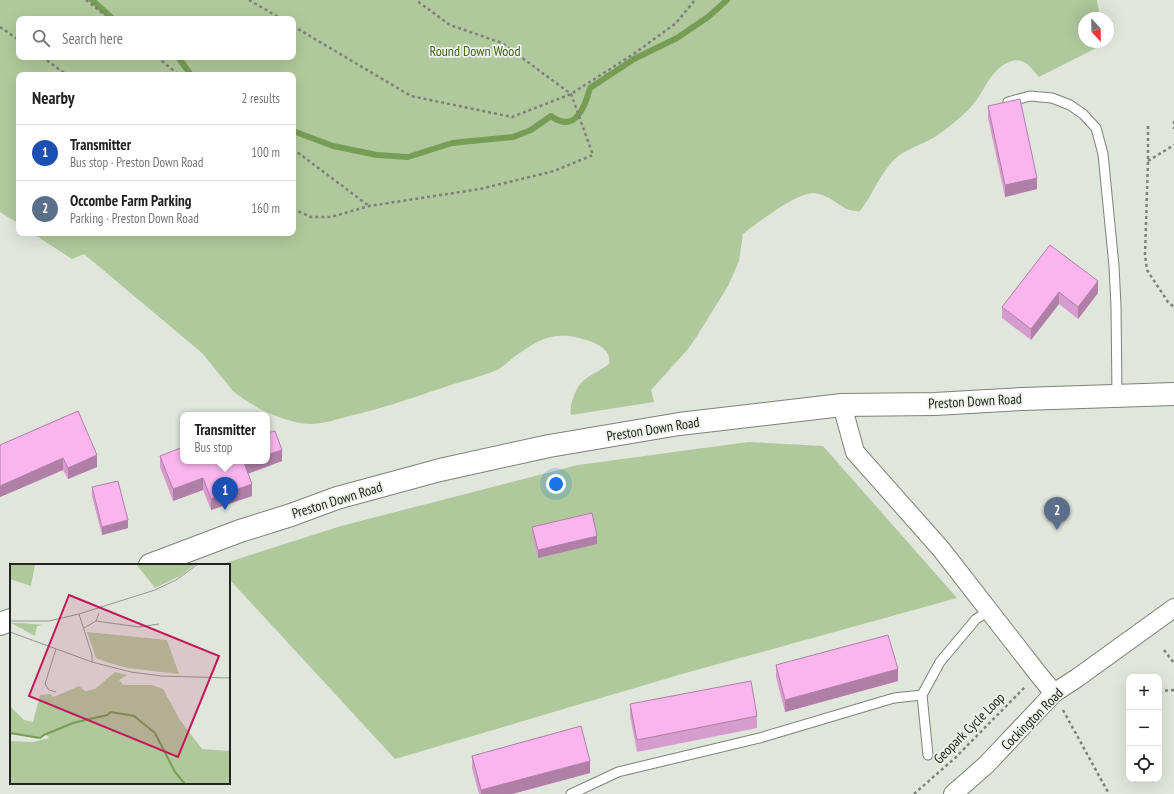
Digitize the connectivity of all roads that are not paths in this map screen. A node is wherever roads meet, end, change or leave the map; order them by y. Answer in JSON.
{"nodes":[{"id":1,"x":999,"y":105,"type":"edge"},
{"id":2,"x":1174,"y":394,"type":"edge"},
{"id":3,"x":1117,"y":396,"type":"junction"},
{"id":4,"x":842,"y":405,"type":"junction"},
{"id":5,"x":153,"y":564,"type":"edge"},
{"id":6,"x":1174,"y":608,"type":"edge"},
{"id":7,"x":989,"y":611,"type":"junction"},
{"id":8,"x":10,"y":620,"type":"edge"},
{"id":9,"x":0,"y":624,"type":"edge"},
{"id":10,"x":1054,"y":692,"type":"junction"},
{"id":11,"x":922,"y":695,"type":"junction"},
{"id":12,"x":928,"y":755,"type":"dead end"},
{"id":13,"x":570,"y":794,"type":"edge"},
{"id":14,"x":953,"y":794,"type":"edge"}],
"edges":[{"from":1,"to":3,"type":"lane"},
{"from":2,"to":3,"type":"street","name":"Preston Down Road"},
{"from":3,"to":4,"type":"street","name":"Preston Down Road"},
{"from":4,"to":5,"type":"street","name":"Preston Down Road"},
{"from":4,"to":7,"type":"street"},
{"from":6,"to":10,"type":"street","name":"Cockington Road"},
{"from":7,"to":10,"type":"street"},
{"from":7,"to":11,"type":"lane"},
{"from":8,"to":9,"type":"street"},
{"from":10,"to":14,"type":"street","name":"Cockington Road"},
{"from":11,"to":12,"type":"lane"},
{"from":11,"to":13,"type":"lane"}]}
